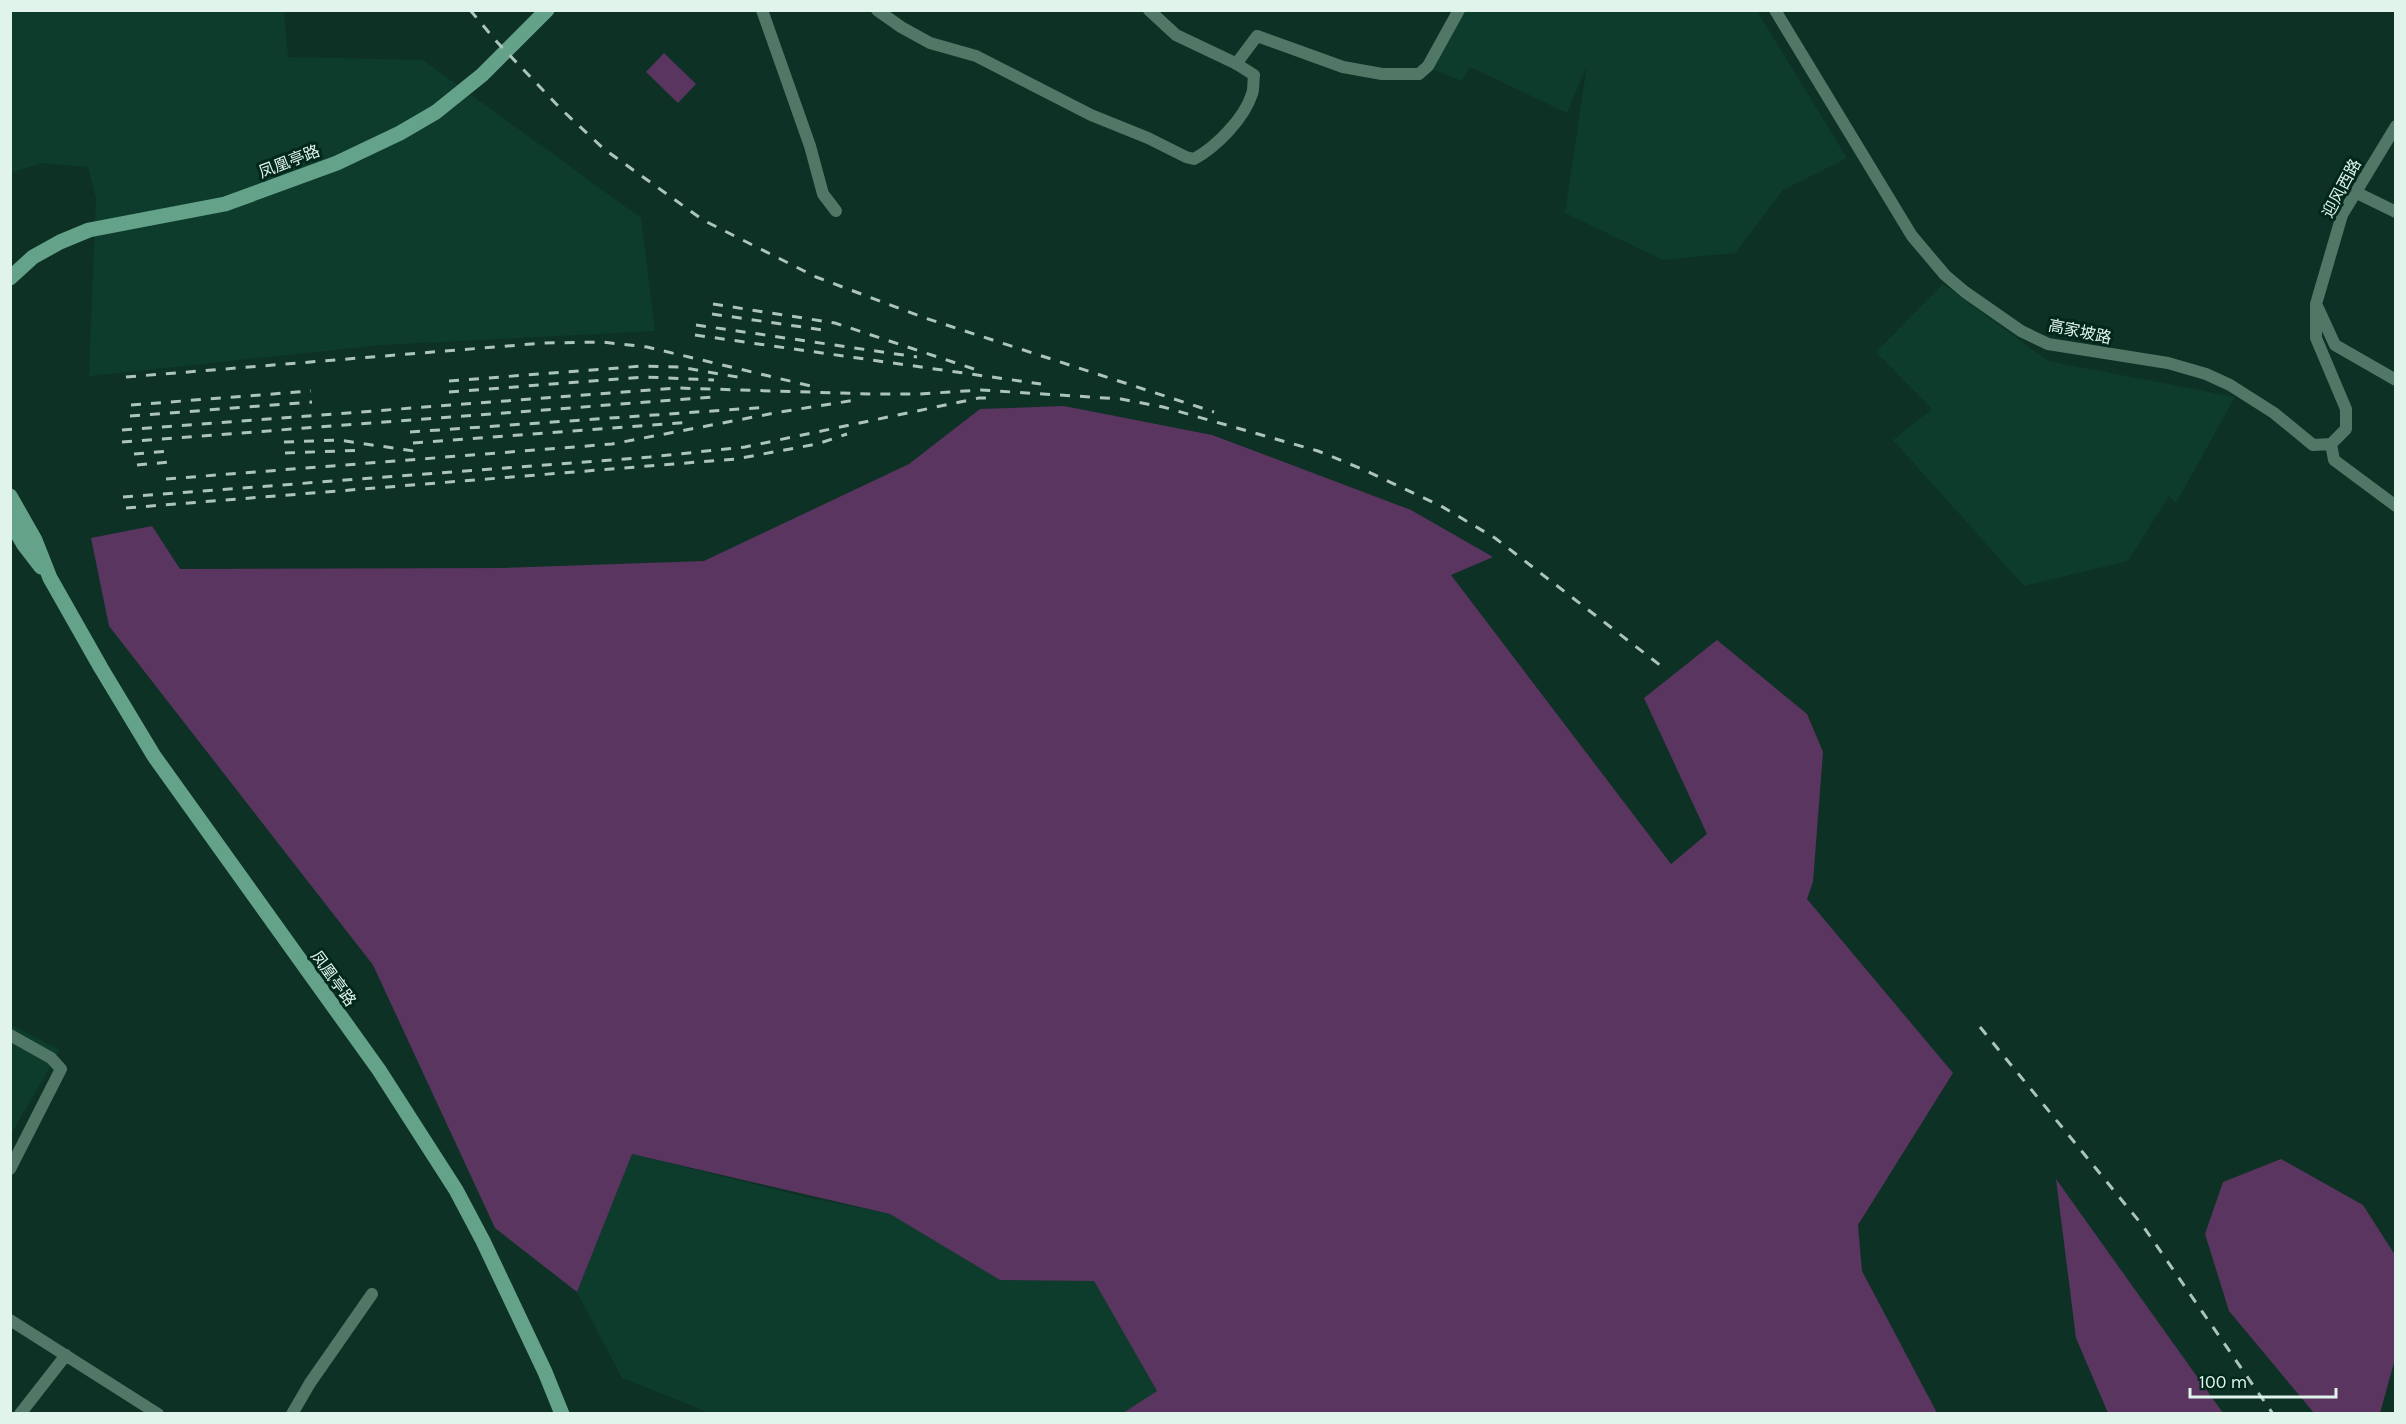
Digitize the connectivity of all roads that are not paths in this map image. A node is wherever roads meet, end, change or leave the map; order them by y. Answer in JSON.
{"nodes":[{"id":1,"x":547,"y":10,"type":"edge"},
{"id":2,"x":762,"y":10,"type":"edge"},
{"id":3,"x":877,"y":10,"type":"edge"},
{"id":4,"x":1149,"y":10,"type":"edge"},
{"id":5,"x":1459,"y":10,"type":"edge"},
{"id":6,"x":1775,"y":10,"type":"edge"},
{"id":7,"x":1236,"y":64,"type":"junction"},
{"id":8,"x":2396,"y":126,"type":"edge"},
{"id":9,"x":2355,"y":192,"type":"junction"},
{"id":10,"x":836,"y":211,"type":"dead end"},
{"id":11,"x":2396,"y":212,"type":"edge"},
{"id":12,"x":10,"y":278,"type":"edge"},
{"id":13,"x":2316,"y":304,"type":"junction"},
{"id":14,"x":2396,"y":380,"type":"edge"},
{"id":15,"x":2331,"y":444,"type":"junction"},
{"id":16,"x":10,"y":496,"type":"edge"},
{"id":17,"x":2396,"y":506,"type":"edge"},
{"id":18,"x":10,"y":521,"type":"edge"},
{"id":19,"x":50,"y":578,"type":"junction"},
{"id":20,"x":10,"y":1035,"type":"edge"},
{"id":21,"x":10,"y":1169,"type":"edge"},
{"id":22,"x":372,"y":1294,"type":"dead end"},
{"id":23,"x":10,"y":1320,"type":"edge"},
{"id":24,"x":66,"y":1355,"type":"junction"},
{"id":25,"x":20,"y":1413,"type":"edge"},
{"id":26,"x":158,"y":1413,"type":"edge"},
{"id":27,"x":292,"y":1413,"type":"edge"},
{"id":28,"x":562,"y":1413,"type":"edge"}],
"edges":[{"from":1,"to":12,"type":"street","name":"凤凰亭路"},
{"from":2,"to":10,"type":"street"},
{"from":3,"to":7,"type":"street"},
{"from":4,"to":7,"type":"street"},
{"from":5,"to":7,"type":"street"},
{"from":6,"to":15,"type":"street","name":"高家坡路"},
{"from":8,"to":9,"type":"street","name":"迎风西路"},
{"from":9,"to":11,"type":"street"},
{"from":9,"to":13,"type":"street","name":"迎风西路"},
{"from":13,"to":14,"type":"street"},
{"from":13,"to":15,"type":"street"},
{"from":15,"to":17,"type":"street"},
{"from":16,"to":19,"type":"street","name":"凤凰亭路"},
{"from":18,"to":19,"type":"street","name":"凤凰亭路"},
{"from":19,"to":28,"type":"street","name":"凤凰亭路"},
{"from":20,"to":21,"type":"street"},
{"from":22,"to":27,"type":"street"},
{"from":23,"to":24,"type":"street"},
{"from":24,"to":25,"type":"street"},
{"from":24,"to":26,"type":"street"}]}
